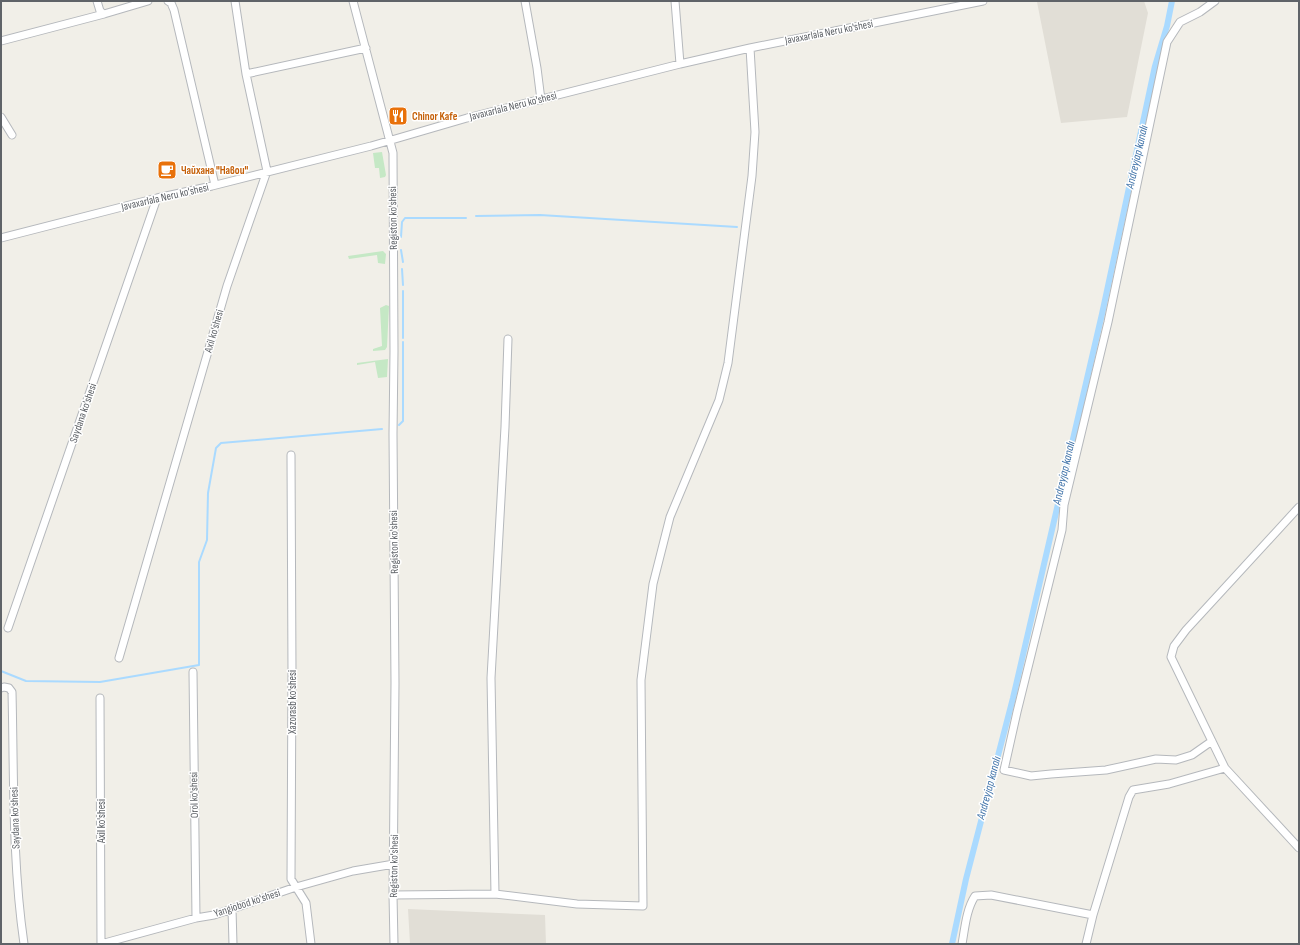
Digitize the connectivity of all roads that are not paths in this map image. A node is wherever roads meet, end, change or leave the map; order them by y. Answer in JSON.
{"nodes":[{"id":1,"x":98,"y":1,"type":"edge"},
{"id":2,"x":148,"y":1,"type":"edge"},
{"id":3,"x":168,"y":1,"type":"edge"},
{"id":4,"x":235,"y":1,"type":"edge"},
{"id":5,"x":354,"y":1,"type":"edge"},
{"id":6,"x":525,"y":1,"type":"edge"},
{"id":7,"x":675,"y":1,"type":"edge"},
{"id":8,"x":983,"y":1,"type":"edge"},
{"id":9,"x":1215,"y":1,"type":"edge"},
{"id":10,"x":104,"y":14,"type":"junction"},
{"id":11,"x":1,"y":41,"type":"edge"},
{"id":12,"x":366,"y":48,"type":"junction"},
{"id":13,"x":750,"y":48,"type":"junction"},
{"id":14,"x":680,"y":64,"type":"junction"},
{"id":15,"x":246,"y":74,"type":"junction"},
{"id":16,"x":541,"y":100,"type":"junction"},
{"id":17,"x":1,"y":117,"type":"edge"},
{"id":18,"x":12,"y":135,"type":"dead end"},
{"id":19,"x":389,"y":140,"type":"junction"},
{"id":20,"x":266,"y":171,"type":"junction"},
{"id":21,"x":215,"y":185,"type":"junction"},
{"id":22,"x":157,"y":198,"type":"junction"},
{"id":23,"x":1,"y":238,"type":"edge"},
{"id":24,"x":508,"y":339,"type":"dead end"},
{"id":25,"x":292,"y":455,"type":"dead end"},
{"id":26,"x":1299,"y":507,"type":"edge"},
{"id":27,"x":8,"y":628,"type":"dead end"},
{"id":28,"x":119,"y":658,"type":"dead end"},
{"id":29,"x":193,"y":672,"type":"dead end"},
{"id":30,"x":1,"y":688,"type":"edge"},
{"id":31,"x":100,"y":698,"type":"dead end"},
{"id":32,"x":1212,"y":741,"type":"junction"},
{"id":33,"x":1225,"y":768,"type":"junction"},
{"id":34,"x":1299,"y":848,"type":"edge"},
{"id":35,"x":394,"y":864,"type":"junction"},
{"id":36,"x":296,"y":887,"type":"junction"},
{"id":37,"x":495,"y":894,"type":"junction"},
{"id":38,"x":394,"y":895,"type":"junction"},
{"id":39,"x":232,"y":909,"type":"junction"},
{"id":40,"x":1093,"y":915,"type":"junction"},
{"id":41,"x":196,"y":918,"type":"junction"},
{"id":42,"x":24,"y":944,"type":"edge"},
{"id":43,"x":101,"y":944,"type":"edge"},
{"id":44,"x":233,"y":944,"type":"edge"},
{"id":45,"x":311,"y":944,"type":"edge"},
{"id":46,"x":394,"y":944,"type":"edge"},
{"id":47,"x":962,"y":944,"type":"edge"},
{"id":48,"x":1086,"y":944,"type":"edge"}],
"edges":[{"from":1,"to":10,"type":"street"},
{"from":2,"to":10,"type":"street"},
{"from":3,"to":21,"type":"street"},
{"from":4,"to":15,"type":"street"},
{"from":5,"to":12,"type":"street","name":"Registon ko'shesi"},
{"from":6,"to":16,"type":"street"},
{"from":7,"to":14,"type":"street"},
{"from":8,"to":13,"type":"street","name":"Javaxarlala Neru ko'shesi"},
{"from":9,"to":32,"type":"street"},
{"from":10,"to":11,"type":"street"},
{"from":12,"to":15,"type":"street"},
{"from":12,"to":19,"type":"street","name":"Registon ko'shesi"},
{"from":13,"to":14,"type":"street","name":"Javaxarlala Neru ko'shesi"},
{"from":13,"to":37,"type":"street"},
{"from":14,"to":16,"type":"street","name":"Javaxarlala Neru ko'shesi"},
{"from":15,"to":20,"type":"street"},
{"from":16,"to":19,"type":"street","name":"Javaxarlala Neru ko'shesi"},
{"from":17,"to":18,"type":"street"},
{"from":19,"to":20,"type":"street","name":"Javaxarlala Neru ko'shesi"},
{"from":19,"to":35,"type":"street","name":"Registon ko'shesi"},
{"from":20,"to":21,"type":"street","name":"Javaxarlala Neru ko'shesi"},
{"from":20,"to":28,"type":"street","name":"Axil ko'shesi"},
{"from":21,"to":22,"type":"street","name":"Javaxarlala Neru ko'shesi"},
{"from":22,"to":23,"type":"street","name":"Javaxarlala Neru ko'shesi"},
{"from":22,"to":27,"type":"street","name":"Saydana ko'shesi"},
{"from":24,"to":37,"type":"street"},
{"from":25,"to":36,"type":"street","name":"Xazorasb ko'shesi"},
{"from":26,"to":32,"type":"street"},
{"from":29,"to":41,"type":"street","name":"Orol ko'shesi"},
{"from":30,"to":42,"type":"street","name":"Saydana ko'shesi"},
{"from":31,"to":43,"type":"street","name":"Axil ko'shesi"},
{"from":32,"to":33,"type":"street"},
{"from":33,"to":34,"type":"street"},
{"from":33,"to":40,"type":"street"},
{"from":35,"to":36,"type":"street","name":"Yangiobod ko'shesi"},
{"from":35,"to":38,"type":"street","name":"Registon ko'shesi"},
{"from":36,"to":39,"type":"street","name":"Yangiobod ko'shesi"},
{"from":36,"to":45,"type":"street","name":"Xazorasb ko'shesi"},
{"from":37,"to":38,"type":"street"},
{"from":38,"to":46,"type":"street","name":"Registon ko'shesi"},
{"from":39,"to":41,"type":"street","name":"Yangiobod ko'shesi"},
{"from":39,"to":44,"type":"street"},
{"from":40,"to":47,"type":"street"},
{"from":40,"to":48,"type":"street"},
{"from":41,"to":43,"type":"street","name":"Yangiobod ko'shesi"}]}
